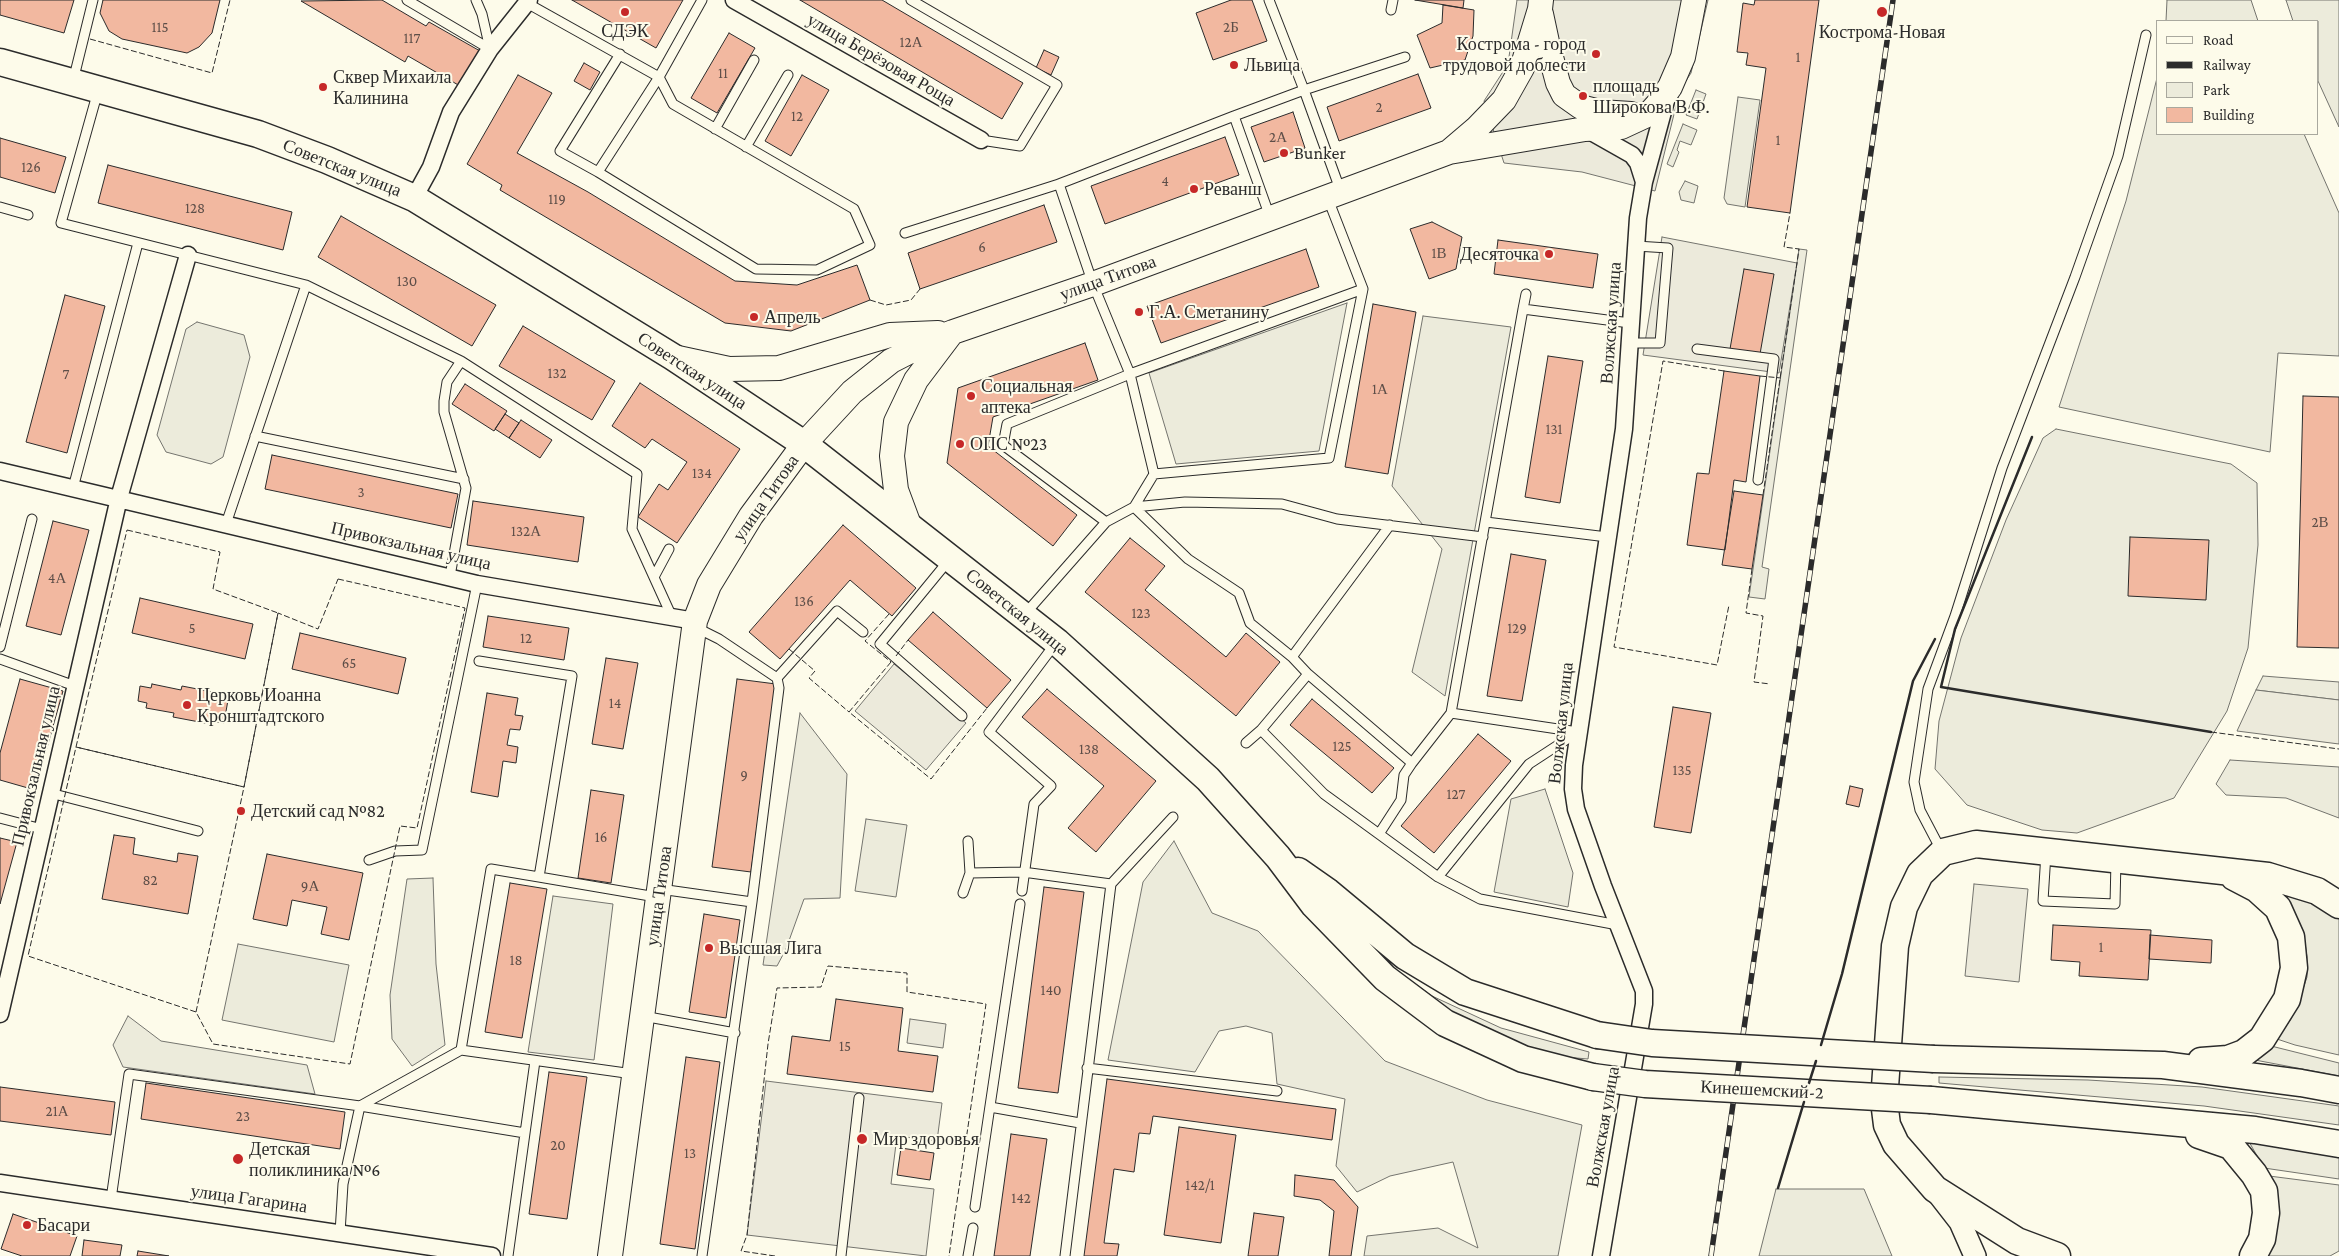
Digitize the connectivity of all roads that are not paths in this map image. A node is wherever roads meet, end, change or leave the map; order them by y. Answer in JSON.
{"nodes":[{"id":1,"x":94,"y":0,"type":"edge"},
{"id":2,"x":407,"y":0,"type":"edge"},
{"id":3,"x":476,"y":0,"type":"edge"},
{"id":4,"x":702,"y":0,"type":"edge"},
{"id":5,"x":734,"y":0,"type":"edge"},
{"id":6,"x":911,"y":0,"type":"edge"},
{"id":7,"x":1269,"y":0,"type":"edge"},
{"id":8,"x":1393,"y":0,"type":"edge"},
{"id":9,"x":1694,"y":0,"type":"edge"},
{"id":10,"x":525,"y":1,"type":"edge"},
{"id":11,"x":1541,"y":5,"type":"edge"},
{"id":12,"x":1391,"y":10,"type":"dead end"},
{"id":13,"x":2146,"y":36,"type":"dead end"},
{"id":14,"x":490,"y":49,"type":"junction"},
{"id":15,"x":620,"y":54,"type":"junction"},
{"id":16,"x":1405,"y":57,"type":"dead end"},
{"id":17,"x":754,"y":60,"type":"dead end"},
{"id":18,"x":0,"y":62,"type":"edge"},
{"id":19,"x":788,"y":75,"type":"dead end"},
{"id":20,"x":659,"y":77,"type":"junction"},
{"id":21,"x":72,"y":81,"type":"junction"},
{"id":22,"x":1670,"y":87,"type":"junction"},
{"id":23,"x":98,"y":88,"type":"junction"},
{"id":24,"x":1304,"y":90,"type":"junction"},
{"id":25,"x":1564,"y":95,"type":"junction"},
{"id":26,"x":1649,"y":114,"type":"junction"},
{"id":27,"x":1234,"y":116,"type":"junction"},
{"id":28,"x":715,"y":129,"type":"junction"},
{"id":29,"x":1585,"y":129,"type":"junction"},
{"id":30,"x":981,"y":140,"type":"joint"},
{"id":31,"x":746,"y":147,"type":"junction"},
{"id":32,"x":1449,"y":152,"type":"junction"},
{"id":33,"x":598,"y":172,"type":"junction"},
{"id":34,"x":1644,"y":182,"type":"junction"},
{"id":35,"x":1059,"y":184,"type":"junction"},
{"id":36,"x":1334,"y":195,"type":"junction"},
{"id":37,"x":414,"y":198,"type":"junction"},
{"id":38,"x":0,"y":207,"type":"edge"},
{"id":39,"x":28,"y":215,"type":"dead end"},
{"id":40,"x":1271,"y":219,"type":"junction"},
{"id":41,"x":905,"y":233,"type":"dead end"},
{"id":42,"x":138,"y":242,"type":"junction"},
{"id":43,"x":1636,"y":246,"type":"junction"},
{"id":44,"x":188,"y":255,"type":"junction"},
{"id":45,"x":1093,"y":284,"type":"junction"},
{"id":46,"x":306,"y":285,"type":"junction"},
{"id":47,"x":1363,"y":289,"type":"junction"},
{"id":48,"x":1526,"y":294,"type":"dead end"},
{"id":49,"x":1523,"y":309,"type":"junction"},
{"id":50,"x":1630,"y":323,"type":"junction"},
{"id":51,"x":953,"y":332,"type":"junction"},
{"id":52,"x":1629,"y":343,"type":"junction"},
{"id":53,"x":1696,"y":349,"type":"dead end"},
{"id":54,"x":672,"y":357,"type":"junction"},
{"id":55,"x":461,"y":361,"type":"junction"},
{"id":56,"x":1130,"y":374,"type":"junction"},
{"id":57,"x":255,"y":436,"type":"junction"},
{"id":58,"x":804,"y":444,"type":"junction"},
{"id":59,"x":0,"y":471,"type":"edge"},
{"id":60,"x":1154,"y":474,"type":"junction"},
{"id":61,"x":464,"y":479,"type":"junction"},
{"id":62,"x":1758,"y":480,"type":"dead end"},
{"id":63,"x":73,"y":488,"type":"junction"},
{"id":64,"x":119,"y":498,"type":"junction"},
{"id":65,"x":1134,"y":507,"type":"junction"},
{"id":66,"x":32,"y":518,"type":"dead end"},
{"id":67,"x":1106,"y":522,"type":"junction"},
{"id":68,"x":1486,"y":522,"type":"junction"},
{"id":69,"x":226,"y":524,"type":"junction"},
{"id":70,"x":909,"y":525,"type":"junction"},
{"id":71,"x":1390,"y":525,"type":"junction"},
{"id":72,"x":1483,"y":537,"type":"junction"},
{"id":73,"x":1607,"y":537,"type":"junction"},
{"id":74,"x":668,"y":548,"type":"dead end"},
{"id":75,"x":951,"y":558,"type":"junction"},
{"id":76,"x":450,"y":576,"type":"junction"},
{"id":77,"x":654,"y":577,"type":"junction"},
{"id":78,"x":477,"y":584,"type":"junction"},
{"id":79,"x":1024,"y":616,"type":"junction"},
{"id":80,"x":672,"y":617,"type":"junction"},
{"id":81,"x":695,"y":624,"type":"junction"},
{"id":82,"x":863,"y":632,"type":"dead end"},
{"id":83,"x":1057,"y":642,"type":"junction"},
{"id":84,"x":0,"y":647,"type":"edge"},
{"id":85,"x":1292,"y":657,"type":"junction"},
{"id":86,"x":0,"y":659,"type":"edge"},
{"id":87,"x":479,"y":661,"type":"dead end"},
{"id":88,"x":1308,"y":674,"type":"junction"},
{"id":89,"x":777,"y":678,"type":"junction"},
{"id":90,"x":75,"y":686,"type":"junction"},
{"id":91,"x":1450,"y":713,"type":"junction"},
{"id":92,"x":962,"y":716,"type":"dead end"},
{"id":93,"x":1261,"y":730,"type":"junction"},
{"id":94,"x":1578,"y":732,"type":"junction"},
{"id":95,"x":1246,"y":743,"type":"dead end"},
{"id":96,"x":1412,"y":762,"type":"junction"},
{"id":97,"x":50,"y":793,"type":"junction"},
{"id":98,"x":1173,"y":817,"type":"dead end"},
{"id":99,"x":0,"y":818,"type":"edge"},
{"id":100,"x":42,"y":828,"type":"junction"},
{"id":101,"x":198,"y":831,"type":"dead end"},
{"id":102,"x":1379,"y":834,"type":"junction"},
{"id":103,"x":968,"y":841,"type":"dead end"},
{"id":104,"x":1943,"y":852,"type":"junction"},
{"id":105,"x":2046,"y":852,"type":"junction"},
{"id":106,"x":1278,"y":857,"type":"junction"},
{"id":107,"x":369,"y":860,"type":"dead end"},
{"id":108,"x":2116,"y":860,"type":"junction"},
{"id":109,"x":970,"y":872,"type":"junction"},
{"id":110,"x":1023,"y":872,"type":"junction"},
{"id":111,"x":2222,"y":872,"type":"junction"},
{"id":112,"x":1438,"y":877,"type":"junction"},
{"id":113,"x":539,"y":878,"type":"junction"},
{"id":114,"x":1111,"y":884,"type":"junction"},
{"id":115,"x":1022,"y":891,"type":"dead end"},
{"id":116,"x":659,"y":893,"type":"junction"},
{"id":117,"x":963,"y":893,"type":"dead end"},
{"id":118,"x":752,"y":902,"type":"junction"},
{"id":119,"x":1020,"y":904,"type":"dead end"},
{"id":120,"x":2339,"y":906,"type":"edge"},
{"id":121,"x":1618,"y":924,"type":"junction"},
{"id":122,"x":0,"y":1014,"type":"edge"},
{"id":123,"x":643,"y":1016,"type":"junction"},
{"id":124,"x":734,"y":1033,"type":"junction"},
{"id":125,"x":461,"y":1050,"type":"junction"},
{"id":126,"x":535,"y":1061,"type":"junction"},
{"id":127,"x":2164,"y":1065,"type":"junction"},
{"id":128,"x":1087,"y":1068,"type":"junction"},
{"id":129,"x":636,"y":1074,"type":"junction"},
{"id":130,"x":2339,"y":1090,"type":"edge"},
{"id":131,"x":1277,"y":1091,"type":"dead end"},
{"id":132,"x":859,"y":1098,"type":"dead end"},
{"id":133,"x":360,"y":1106,"type":"junction"},
{"id":134,"x":990,"y":1107,"type":"junction"},
{"id":135,"x":1080,"y":1123,"type":"junction"},
{"id":136,"x":2165,"y":1123,"type":"junction"},
{"id":137,"x":525,"y":1133,"type":"junction"},
{"id":138,"x":2339,"y":1144,"type":"edge"},
{"id":139,"x":0,"y":1183,"type":"edge"},
{"id":140,"x":1935,"y":1189,"type":"junction"},
{"id":141,"x":111,"y":1199,"type":"junction"},
{"id":142,"x":975,"y":1208,"type":"dead end"},
{"id":143,"x":972,"y":1228,"type":"dead end"},
{"id":144,"x":340,"y":1233,"type":"junction"},
{"id":145,"x":2054,"y":1255,"type":"edge"},
{"id":146,"x":492,"y":1256,"type":"edge"},
{"id":147,"x":508,"y":1256,"type":"edge"},
{"id":148,"x":610,"y":1256,"type":"edge"},
{"id":149,"x":702,"y":1256,"type":"edge"},
{"id":150,"x":841,"y":1256,"type":"edge"},
{"id":151,"x":968,"y":1256,"type":"edge"},
{"id":152,"x":1065,"y":1256,"type":"edge"},
{"id":153,"x":1602,"y":1256,"type":"edge"},
{"id":154,"x":1976,"y":1256,"type":"edge"},
{"id":155,"x":2020,"y":1256,"type":"edge"},
{"id":156,"x":2253,"y":1256,"type":"edge"}],
"edges":[{"from":1,"to":21,"type":"lane"},
{"from":2,"to":14,"type":"lane"},
{"from":3,"to":14,"type":"lane"},
{"from":4,"to":20,"type":"lane"},
{"from":5,"to":30,"type":"street","name":"улица Берёзовая Роща"},
{"from":6,"to":30,"type":"lane"},
{"from":7,"to":24,"type":"lane"},
{"from":8,"to":12,"type":"lane"},
{"from":9,"to":22,"type":"main road"},
{"from":10,"to":14,"type":"street"},
{"from":10,"to":15,"type":"lane"},
{"from":11,"to":25,"type":"main road"},
{"from":11,"to":32,"type":"main road"},
{"from":13,"to":104,"type":"lane"},
{"from":14,"to":37,"type":"street"},
{"from":15,"to":20,"type":"lane"},
{"from":15,"to":33,"type":"lane"},
{"from":16,"to":24,"type":"lane"},
{"from":17,"to":28,"type":"lane"},
{"from":18,"to":21,"type":"main road","name":"Советская улица"},
{"from":19,"to":31,"type":"lane"},
{"from":20,"to":28,"type":"lane"},
{"from":20,"to":33,"type":"lane"},
{"from":21,"to":23,"type":"main road","name":"Советская улица"},
{"from":22,"to":26,"type":"main road"},
{"from":22,"to":34,"type":"street","name":"Волжская улица"},
{"from":23,"to":37,"type":"main road","name":"Советская улица"},
{"from":23,"to":42,"type":"lane"},
{"from":24,"to":27,"type":"lane"},
{"from":24,"to":36,"type":"lane"},
{"from":25,"to":26,"type":"main road"},
{"from":25,"to":29,"type":"street"},
{"from":26,"to":29,"type":"main road"},
{"from":27,"to":35,"type":"lane"},
{"from":27,"to":40,"type":"lane"},
{"from":28,"to":31,"type":"lane"},
{"from":29,"to":32,"type":"main road"},
{"from":29,"to":34,"type":"street"},
{"from":31,"to":33,"type":"lane"},
{"from":32,"to":36,"type":"main road","name":"улица Титова"},
{"from":34,"to":43,"type":"street","name":"Волжская улица"},
{"from":35,"to":41,"type":"lane"},
{"from":35,"to":45,"type":"lane"},
{"from":36,"to":40,"type":"main road","name":"улица Титова"},
{"from":36,"to":47,"type":"lane"},
{"from":37,"to":54,"type":"main road","name":"Советская улица"},
{"from":38,"to":39,"type":"lane"},
{"from":40,"to":45,"type":"main road","name":"улица Титова"},
{"from":42,"to":44,"type":"lane"},
{"from":42,"to":63,"type":"lane"},
{"from":43,"to":50,"type":"street","name":"Волжская улица"},
{"from":43,"to":52,"type":"lane"},
{"from":44,"to":46,"type":"lane"},
{"from":44,"to":64,"type":"street"},
{"from":45,"to":51,"type":"main road","name":"улица Титова"},
{"from":45,"to":56,"type":"lane"},
{"from":46,"to":55,"type":"lane"},
{"from":46,"to":57,"type":"lane"},
{"from":47,"to":56,"type":"lane"},
{"from":47,"to":60,"type":"lane"},
{"from":48,"to":49,"type":"lane"},
{"from":49,"to":50,"type":"lane"},
{"from":49,"to":68,"type":"lane"},
{"from":50,"to":52,"type":"street","name":"Волжская улица"},
{"from":51,"to":54,"type":"main road"},
{"from":51,"to":58,"type":"main road","name":"улица Титова"},
{"from":51,"to":70,"type":"main road"},
{"from":52,"to":73,"type":"street","name":"Волжская улица"},
{"from":53,"to":62,"type":"lane"},
{"from":54,"to":58,"type":"main road","name":"Советская улица"},
{"from":55,"to":61,"type":"lane"},
{"from":55,"to":77,"type":"lane"},
{"from":56,"to":60,"type":"lane"},
{"from":56,"to":67,"type":"lane"},
{"from":57,"to":61,"type":"lane"},
{"from":57,"to":69,"type":"lane"},
{"from":58,"to":70,"type":"main road","name":"Советская улица"},
{"from":58,"to":81,"type":"main road","name":"улица Титова"},
{"from":59,"to":63,"type":"street","name":"Привокзальная улица"},
{"from":60,"to":65,"type":"lane"},
{"from":61,"to":76,"type":"lane"},
{"from":63,"to":64,"type":"street","name":"Привокзальная улица"},
{"from":64,"to":69,"type":"street","name":"Привокзальная улица"},
{"from":64,"to":90,"type":"street","name":"Привокзальная улица"},
{"from":65,"to":67,"type":"lane"},
{"from":65,"to":71,"type":"lane"},
{"from":65,"to":85,"type":"lane"},
{"from":66,"to":84,"type":"lane"},
{"from":67,"to":79,"type":"lane"},
{"from":68,"to":72,"type":"lane"},
{"from":68,"to":73,"type":"lane"},
{"from":69,"to":76,"type":"street","name":"Привокзальная улица"},
{"from":70,"to":75,"type":"main road","name":"Советская улица"},
{"from":71,"to":72,"type":"lane"},
{"from":71,"to":85,"type":"lane"},
{"from":72,"to":91,"type":"lane"},
{"from":73,"to":94,"type":"street","name":"Волжская улица"},
{"from":74,"to":77,"type":"lane"},
{"from":75,"to":79,"type":"main road","name":"Советская улица"},
{"from":75,"to":92,"type":"lane"},
{"from":76,"to":78,"type":"street","name":"Привокзальная улица"},
{"from":77,"to":80,"type":"lane"},
{"from":78,"to":80,"type":"street","name":"Привокзальная улица"},
{"from":78,"to":107,"type":"lane"},
{"from":79,"to":83,"type":"main road","name":"Советская улица"},
{"from":80,"to":81,"type":"street","name":"Привокзальная улица"},
{"from":81,"to":89,"type":"lane"},
{"from":81,"to":116,"type":"main road","name":"улица Титова"},
{"from":82,"to":89,"type":"lane"},
{"from":83,"to":106,"type":"main road","name":"Советская улица"},
{"from":83,"to":110,"type":"lane"},
{"from":85,"to":88,"type":"lane"},
{"from":86,"to":90,"type":"lane"},
{"from":87,"to":113,"type":"lane"},
{"from":88,"to":93,"type":"lane"},
{"from":88,"to":96,"type":"lane"},
{"from":89,"to":118,"type":"lane"},
{"from":90,"to":97,"type":"street","name":"Привокзальная улица"},
{"from":91,"to":94,"type":"lane"},
{"from":91,"to":96,"type":"lane"},
{"from":93,"to":95,"type":"lane"},
{"from":93,"to":102,"type":"lane"},
{"from":94,"to":112,"type":"lane"},
{"from":94,"to":121,"type":"street","name":"Волжская улица"},
{"from":96,"to":102,"type":"lane"},
{"from":97,"to":100,"type":"street","name":"Привокзальная улица"},
{"from":97,"to":101,"type":"lane"},
{"from":98,"to":114,"type":"lane"},
{"from":99,"to":100,"type":"lane"},
{"from":100,"to":122,"type":"street","name":"Привокзальная улица"},
{"from":102,"to":112,"type":"lane"},
{"from":103,"to":109,"type":"lane"},
{"from":104,"to":105,"type":"main road"},
{"from":104,"to":140,"type":"main road"},
{"from":105,"to":108,"type":"main road"},
{"from":105,"to":108,"type":"lane"},
{"from":106,"to":127,"type":"main road","bridge":true},
{"from":106,"to":136,"type":"main road","name":"Кинешемский-2","bridge":true},
{"from":108,"to":111,"type":"main road"},
{"from":109,"to":110,"type":"lane"},
{"from":109,"to":117,"type":"lane"},
{"from":110,"to":114,"type":"lane"},
{"from":110,"to":115,"type":"lane"},
{"from":111,"to":120,"type":"main road"},
{"from":111,"to":127,"type":"main road"},
{"from":112,"to":121,"type":"lane"},
{"from":113,"to":116,"type":"lane"},
{"from":113,"to":125,"type":"lane"},
{"from":114,"to":128,"type":"lane"},
{"from":116,"to":118,"type":"lane"},
{"from":116,"to":123,"type":"main road","name":"улица Титова"},
{"from":118,"to":124,"type":"lane"},
{"from":119,"to":134,"type":"lane"},
{"from":121,"to":153,"type":"street","name":"Волжская улица"},
{"from":123,"to":124,"type":"lane"},
{"from":123,"to":129,"type":"main road","name":"улица Титова"},
{"from":124,"to":149,"type":"lane"},
{"from":125,"to":126,"type":"lane"},
{"from":125,"to":133,"type":"lane"},
{"from":126,"to":129,"type":"lane"},
{"from":126,"to":137,"type":"lane"},
{"from":127,"to":130,"type":"main road"},
{"from":128,"to":131,"type":"lane"},
{"from":128,"to":135,"type":"lane"},
{"from":129,"to":148,"type":"main road","name":"улица Титова"},
{"from":132,"to":150,"type":"lane"},
{"from":133,"to":137,"type":"lane"},
{"from":133,"to":141,"type":"lane"},
{"from":133,"to":144,"type":"lane"},
{"from":134,"to":135,"type":"lane"},
{"from":134,"to":142,"type":"lane"},
{"from":135,"to":152,"type":"lane"},
{"from":136,"to":138,"type":"main road"},
{"from":136,"to":156,"type":"main road"},
{"from":137,"to":147,"type":"lane"},
{"from":139,"to":141,"type":"street","name":"улица Гагарина"},
{"from":140,"to":145,"type":"main road"},
{"from":140,"to":154,"type":"street"},
{"from":141,"to":144,"type":"street","name":"улица Гагарина"},
{"from":143,"to":151,"type":"lane"},
{"from":144,"to":146,"type":"street","name":"улица Гагарина"},
{"from":145,"to":155,"type":"street"}]}
